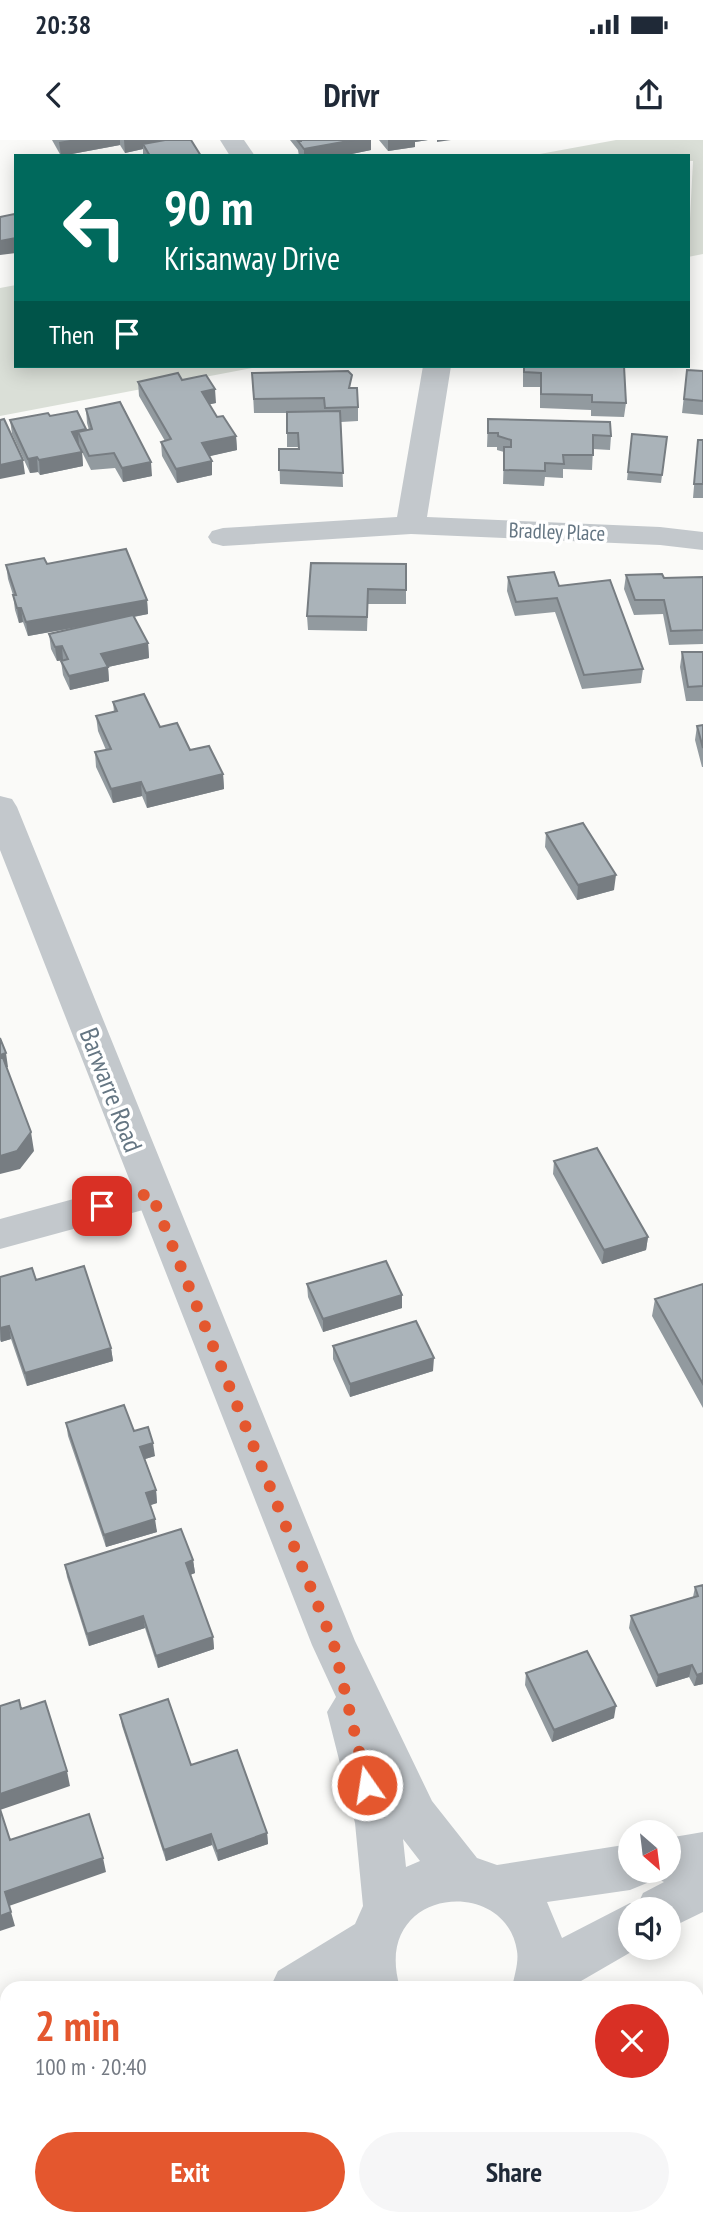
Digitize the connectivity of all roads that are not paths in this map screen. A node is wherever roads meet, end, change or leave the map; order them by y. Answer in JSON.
{"nodes":[{"id":1,"x":437,"y":368,"type":"edge"},
{"id":2,"x":411,"y":525,"type":"junction"},
{"id":3,"x":223,"y":537,"type":"dead end"},
{"id":4,"x":703,"y":541,"type":"edge"},
{"id":5,"x":0,"y":807,"type":"edge"},
{"id":6,"x":151,"y":1193,"type":"junction"},
{"id":7,"x":0,"y":1234,"type":"edge"},
{"id":8,"x":334,"y":1645,"type":"junction"},
{"id":9,"x":703,"y":1855,"type":"edge"},
{"id":10,"x":681,"y":1859,"type":"edge"},
{"id":11,"x":618,"y":1868,"type":"edge"},
{"id":12,"x":479,"y":1881,"type":"junction"},
{"id":13,"x":703,"y":1887,"type":"edge"},
{"id":14,"x":681,"y":1898,"type":"edge"},
{"id":15,"x":379,"y":1923,"type":"junction"},
{"id":16,"x":618,"y":1934,"type":"edge"},
{"id":17,"x":304,"y":1981,"type":"edge"},
{"id":18,"x":372,"y":1981,"type":"edge"},
{"id":19,"x":539,"y":1981,"type":"edge"},
{"id":20,"x":542,"y":1981,"type":"edge"}],
"edges":[{"from":1,"to":2,"type":"street"},
{"from":2,"to":3,"type":"street","name":"Bradley Place"},
{"from":2,"to":4,"type":"street","name":"Bradley Place"},
{"from":5,"to":6,"type":"street","name":"Barwarre Road"},
{"from":6,"to":7,"type":"street"},
{"from":6,"to":8,"type":"street","name":"Barwarre Road"},
{"from":8,"to":12,"type":"street","name":"Barwarre Road"},
{"from":8,"to":15,"type":"street","name":"Barwarre Road"},
{"from":9,"to":10,"type":"street"},
{"from":11,"to":12,"type":"street"},
{"from":12,"to":15,"type":"street"},
{"from":12,"to":19,"type":"street","name":"Barwarre Road"},
{"from":13,"to":14,"type":"street"},
{"from":15,"to":17,"type":"street"},
{"from":15,"to":18,"type":"street","name":"Barwarre Road"},
{"from":16,"to":20,"type":"street"}]}
